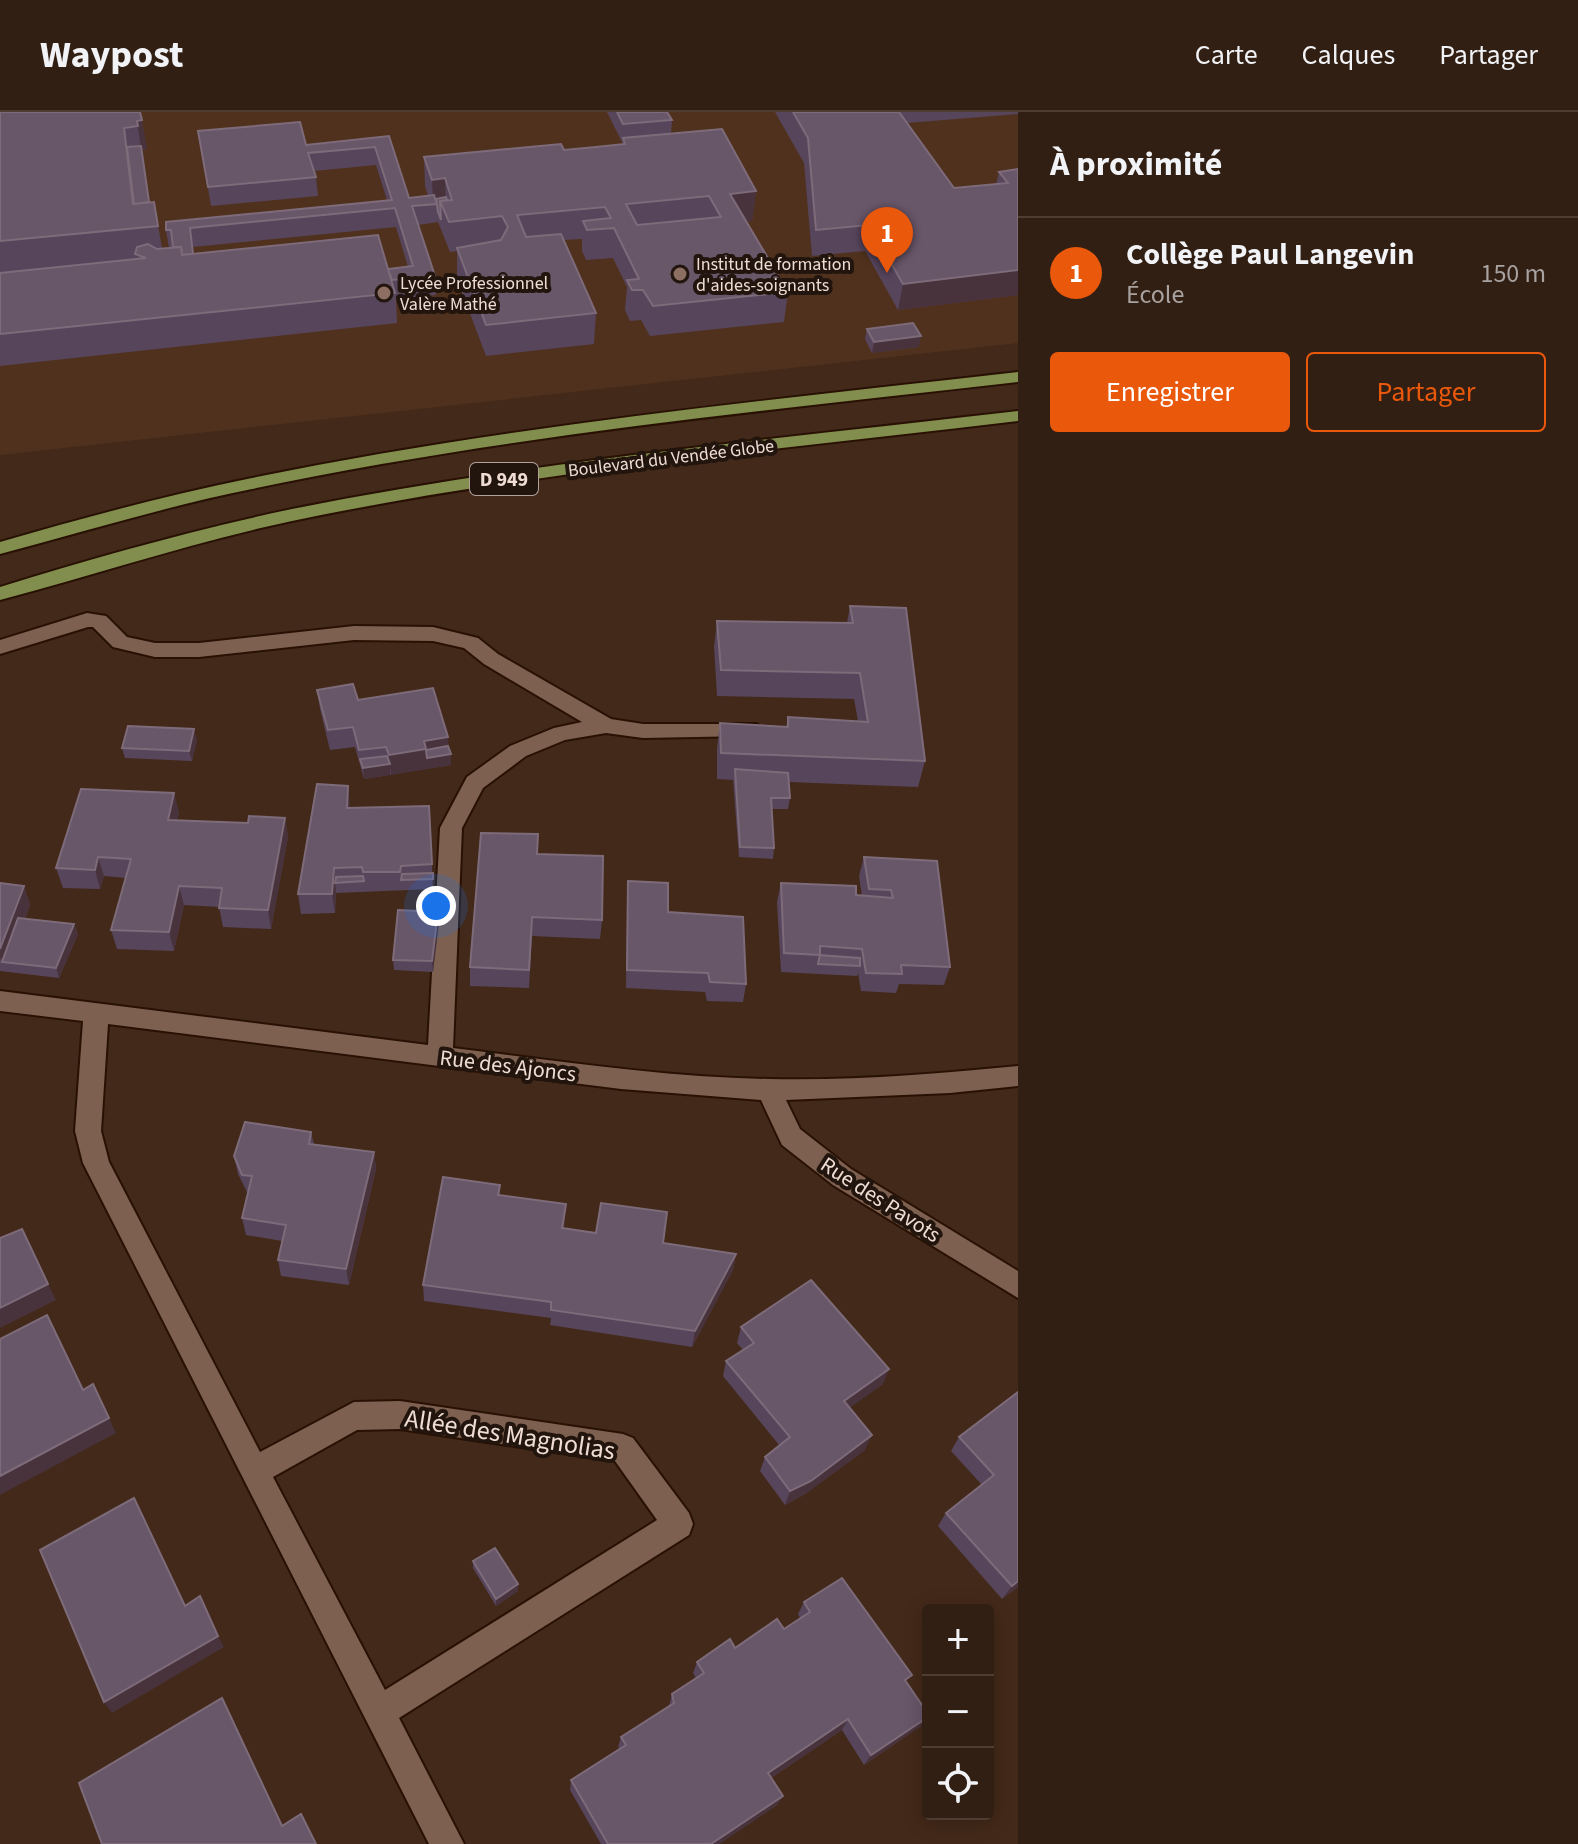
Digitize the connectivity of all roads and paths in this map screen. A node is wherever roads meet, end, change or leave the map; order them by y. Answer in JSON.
{"nodes":[{"id":1,"x":1018,"y":377,"type":"edge"},
{"id":2,"x":1018,"y":416,"type":"edge"},
{"id":3,"x":0,"y":548,"type":"edge"},
{"id":4,"x":0,"y":594,"type":"edge"},
{"id":5,"x":0,"y":647,"type":"edge"},
{"id":6,"x":606,"y":726,"type":"junction"},
{"id":7,"x":778,"y":729,"type":"edge"},
{"id":8,"x":0,"y":1001,"type":"edge"},
{"id":9,"x":96,"y":1014,"type":"junction"},
{"id":10,"x":440,"y":1056,"type":"junction"},
{"id":11,"x":1018,"y":1076,"type":"edge"},
{"id":12,"x":769,"y":1090,"type":"junction"},
{"id":13,"x":1018,"y":1286,"type":"edge"},
{"id":14,"x":255,"y":1471,"type":"junction"},
{"id":15,"x":379,"y":1712,"type":"junction"},
{"id":16,"x":447,"y":1844,"type":"edge"}],
"edges":[{"from":1,"to":3,"type":"main road","name":"Boulevard du Vendée Globe","number":"D 949"},
{"from":2,"to":4,"type":"main road","name":"Boulevard du Vendée Globe","number":"D 949"},
{"from":5,"to":6,"type":"street"},
{"from":6,"to":7,"type":"street"},
{"from":6,"to":10,"type":"street"},
{"from":8,"to":9,"type":"street","name":"Rue des Ajoncs"},
{"from":9,"to":10,"type":"street","name":"Rue des Ajoncs"},
{"from":9,"to":14,"type":"street"},
{"from":10,"to":12,"type":"street","name":"Rue des Ajoncs"},
{"from":11,"to":12,"type":"street","name":"Rue des Ajoncs"},
{"from":12,"to":13,"type":"street","name":"Rue des Pavots"},
{"from":14,"to":15,"type":"street"},
{"from":14,"to":15,"type":"street","name":"Allée des Magnolias"},
{"from":15,"to":16,"type":"street"}]}
